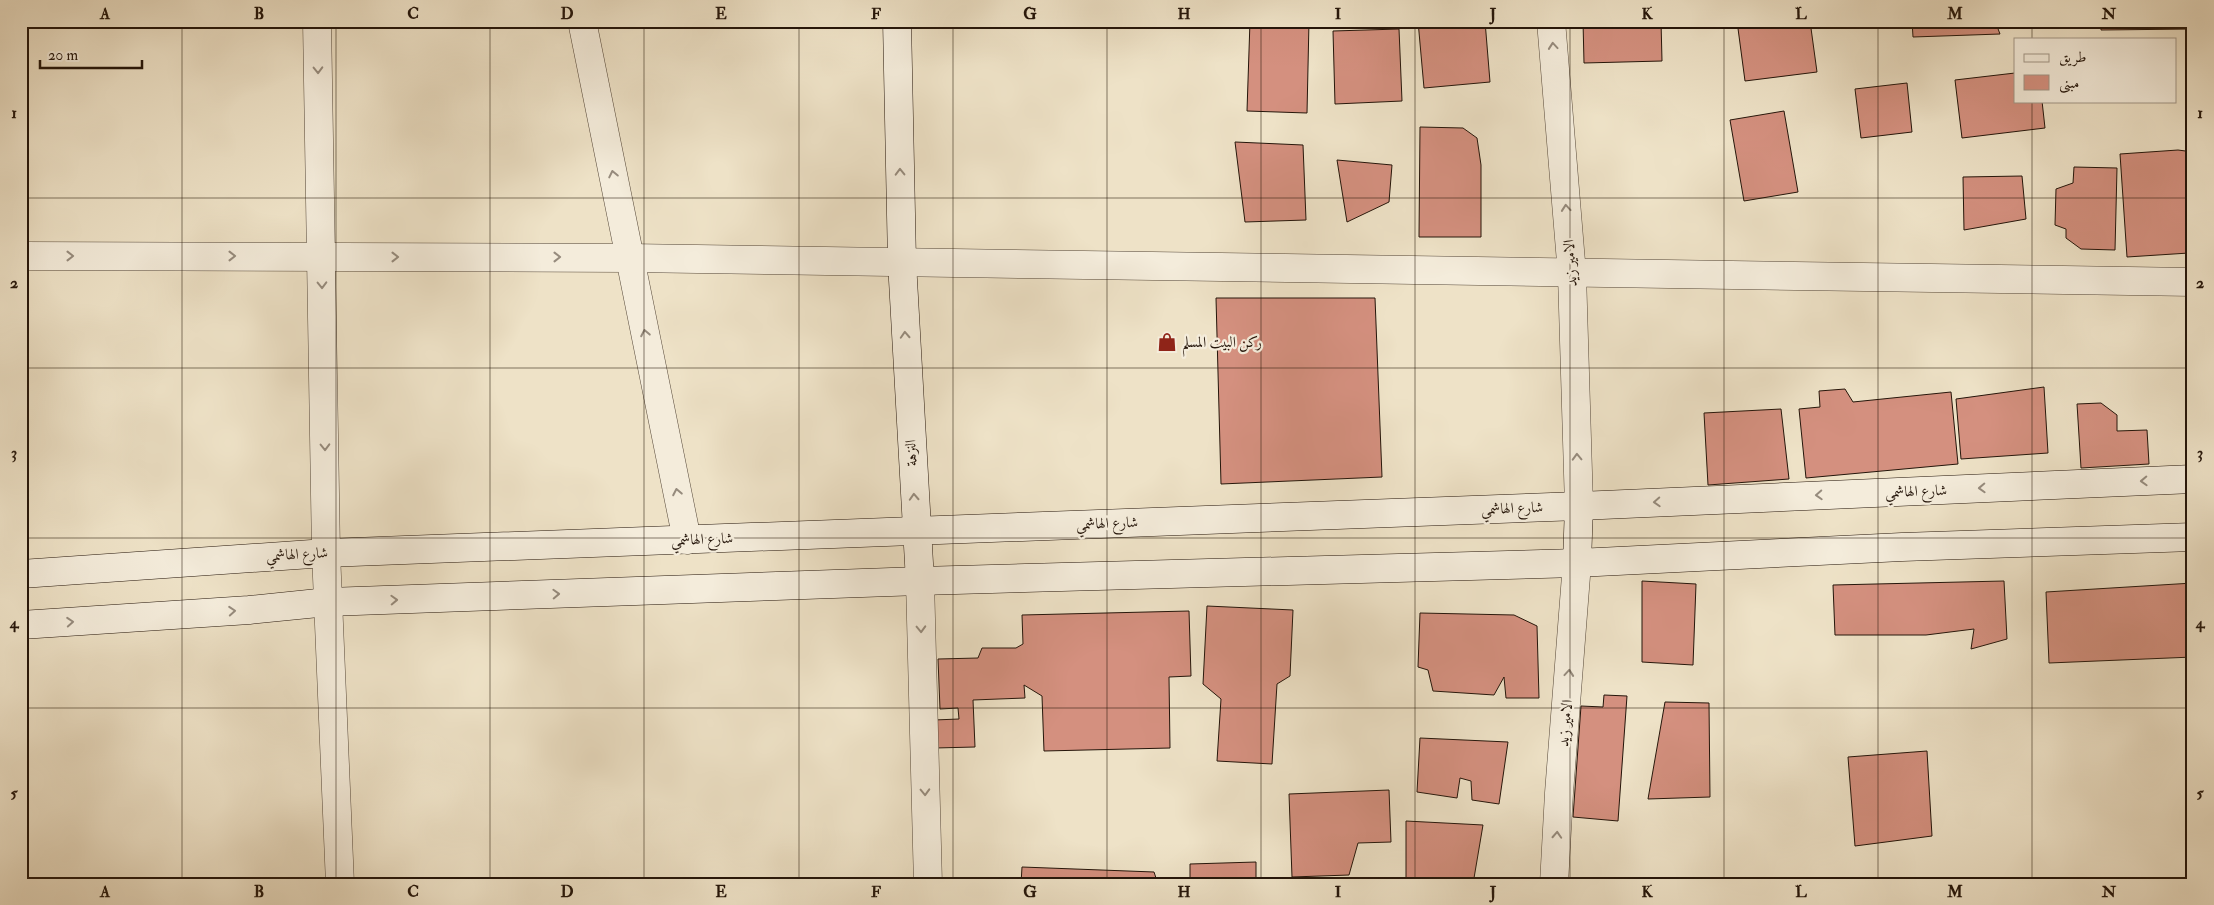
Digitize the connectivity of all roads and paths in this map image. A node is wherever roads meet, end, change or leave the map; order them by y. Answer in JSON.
{"nodes":[{"id":1,"x":317,"y":21,"type":"edge"},
{"id":2,"x":582,"y":21,"type":"edge"},
{"id":3,"x":897,"y":21,"type":"edge"},
{"id":4,"x":1551,"y":21,"type":"edge"},
{"id":5,"x":21,"y":256,"type":"edge"},
{"id":6,"x":321,"y":256,"type":"junction"},
{"id":7,"x":630,"y":258,"type":"junction"},
{"id":8,"x":902,"y":262,"type":"junction"},
{"id":9,"x":1572,"y":274,"type":"junction"},
{"id":10,"x":2193,"y":282,"type":"edge"},
{"id":11,"x":2193,"y":479,"type":"edge"},
{"id":12,"x":1579,"y":506,"type":"junction"},
{"id":13,"x":915,"y":530,"type":"junction"},
{"id":14,"x":2193,"y":536,"type":"edge"},
{"id":15,"x":687,"y":540,"type":"junction"},
{"id":16,"x":326,"y":553,"type":"junction"},
{"id":17,"x":1578,"y":563,"type":"junction"},
{"id":18,"x":21,"y":574,"type":"edge"},
{"id":19,"x":920,"y":581,"type":"junction"},
{"id":20,"x":328,"y":602,"type":"junction"},
{"id":21,"x":21,"y":625,"type":"edge"},
{"id":22,"x":340,"y":884,"type":"edge"},
{"id":23,"x":928,"y":884,"type":"edge"},
{"id":24,"x":1554,"y":884,"type":"edge"}],
"edges":[{"from":1,"to":6,"type":"main road","one_way":true},
{"from":7,"to":2,"type":"main road","one_way":true},
{"from":8,"to":3,"type":"main road","name":"النزهة","one_way":true},
{"from":9,"to":4,"type":"main road","name":"الامير زيد","one_way":true},
{"from":5,"to":6,"type":"main road","one_way":true},
{"from":6,"to":7,"type":"main road","one_way":true},
{"from":6,"to":16,"type":"main road","one_way":true},
{"from":7,"to":8,"type":"main road"},
{"from":15,"to":7,"type":"main road","one_way":true},
{"from":8,"to":9,"type":"main road"},
{"from":13,"to":8,"type":"main road","name":"النزهة","one_way":true},
{"from":9,"to":10,"type":"main road"},
{"from":12,"to":9,"type":"main road","name":"الامير زيد","one_way":true},
{"from":11,"to":12,"type":"main road","name":"شارع الهاشمي","one_way":true},
{"from":12,"to":13,"type":"main road","name":"شارع الهاشمي"},
{"from":12,"to":17,"type":"main road","name":"الامير زيد"},
{"from":13,"to":15,"type":"main road","name":"شارع الهاشمي"},
{"from":13,"to":19,"type":"main road","name":"النزهة"},
{"from":14,"to":17,"type":"main road"},
{"from":15,"to":16,"type":"main road","name":"شارع الهاشمي"},
{"from":16,"to":18,"type":"main road","name":"شارع الهاشمي"},
{"from":16,"to":20,"type":"main road"},
{"from":17,"to":19,"type":"main road"},
{"from":24,"to":17,"type":"main road","name":"الامير زيد","one_way":true},
{"from":20,"to":19,"type":"main road","one_way":true},
{"from":19,"to":23,"type":"main road","name":"النزهة","one_way":true},
{"from":21,"to":20,"type":"main road","one_way":true},
{"from":20,"to":22,"type":"main road"}]}
